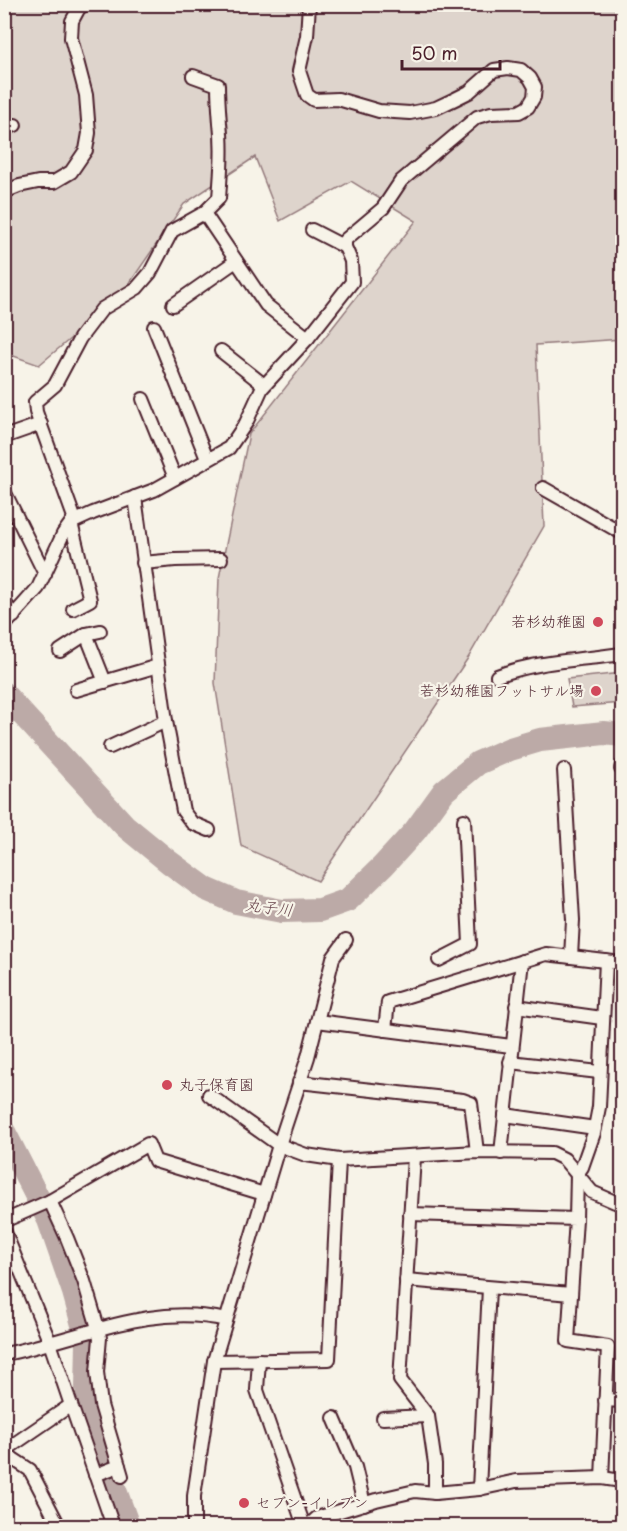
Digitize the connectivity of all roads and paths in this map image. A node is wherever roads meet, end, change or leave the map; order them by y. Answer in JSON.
{"nodes":[{"id":1,"x":85,"y":4,"type":"edge"},
{"id":2,"x":309,"y":4,"type":"edge"},
{"id":3,"x":193,"y":76,"type":"dead end"},
{"id":4,"x":4,"y":192,"type":"edge"},
{"id":5,"x":204,"y":213,"type":"junction"},
{"id":6,"x":312,"y":230,"type":"dead end"},
{"id":7,"x":345,"y":247,"type":"junction"},
{"id":8,"x":236,"y":261,"type":"junction"},
{"id":9,"x":173,"y":305,"type":"dead end"},
{"id":10,"x":154,"y":327,"type":"dead end"},
{"id":11,"x":308,"y":338,"type":"junction"},
{"id":12,"x":221,"y":351,"type":"dead end"},
{"id":13,"x":264,"y":385,"type":"junction"},
{"id":14,"x":143,"y":399,"type":"dead end"},
{"id":15,"x":40,"y":424,"type":"junction"},
{"id":16,"x":4,"y":437,"type":"edge"},
{"id":17,"x":207,"y":459,"type":"junction"},
{"id":18,"x":175,"y":478,"type":"junction"},
{"id":19,"x":543,"y":488,"type":"dead end"},
{"id":20,"x":5,"y":493,"type":"edge"},
{"id":21,"x":135,"y":497,"type":"junction"},
{"id":22,"x":73,"y":522,"type":"junction"},
{"id":23,"x":622,"y":533,"type":"edge"},
{"id":24,"x":220,"y":558,"type":"dead end"},
{"id":25,"x":143,"y":563,"type":"junction"},
{"id":26,"x":45,"y":574,"type":"junction"},
{"id":27,"x":4,"y":602,"type":"edge"},
{"id":28,"x":73,"y":609,"type":"dead end"},
{"id":29,"x":14,"y":616,"type":"junction"},
{"id":30,"x":4,"y":626,"type":"edge"},
{"id":31,"x":100,"y":631,"type":"dead end"},
{"id":32,"x":86,"y":634,"type":"junction"},
{"id":33,"x":60,"y":651,"type":"dead end"},
{"id":34,"x":622,"y":654,"type":"edge"},
{"id":35,"x":158,"y":666,"type":"junction"},
{"id":36,"x":497,"y":676,"type":"dead end"},
{"id":37,"x":105,"y":682,"type":"junction"},
{"id":38,"x":76,"y":690,"type":"dead end"},
{"id":39,"x":166,"y":721,"type":"junction"},
{"id":40,"x":110,"y":747,"type":"dead end"},
{"id":41,"x":564,"y":770,"type":"dead end"},
{"id":42,"x":464,"y":820,"type":"dead end"},
{"id":43,"x":209,"y":830,"type":"dead end"},
{"id":44,"x":346,"y":940,"type":"dead end"},
{"id":45,"x":571,"y":957,"type":"junction"},
{"id":46,"x":439,"y":960,"type":"dead end"},
{"id":47,"x":522,"y":961,"type":"junction"},
{"id":48,"x":606,"y":961,"type":"junction"},
{"id":49,"x":622,"y":963,"type":"edge"},
{"id":50,"x":516,"y":1006,"type":"junction"},
{"id":51,"x":602,"y":1018,"type":"junction"},
{"id":52,"x":317,"y":1021,"type":"junction"},
{"id":53,"x":385,"y":1030,"type":"junction"},
{"id":54,"x":511,"y":1046,"type":"junction"},
{"id":55,"x":510,"y":1062,"type":"junction"},
{"id":56,"x":599,"y":1072,"type":"junction"},
{"id":57,"x":299,"y":1082,"type":"junction"},
{"id":58,"x":209,"y":1095,"type":"dead end"},
{"id":59,"x":505,"y":1115,"type":"junction"},
{"id":60,"x":595,"y":1128,"type":"junction"},
{"id":61,"x":279,"y":1145,"type":"junction"},
{"id":62,"x":477,"y":1152,"type":"junction"},
{"id":63,"x":501,"y":1153,"type":"junction"},
{"id":64,"x":414,"y":1157,"type":"junction"},
{"id":65,"x":339,"y":1160,"type":"junction"},
{"id":66,"x":577,"y":1174,"type":"junction"},
{"id":67,"x":264,"y":1194,"type":"junction"},
{"id":68,"x":50,"y":1201,"type":"junction"},
{"id":69,"x":622,"y":1203,"type":"edge"},
{"id":70,"x":410,"y":1214,"type":"junction"},
{"id":71,"x":576,"y":1219,"type":"junction"},
{"id":72,"x":4,"y":1221,"type":"edge"},
{"id":73,"x":4,"y":1230,"type":"edge"},
{"id":74,"x":406,"y":1280,"type":"junction"},
{"id":75,"x":489,"y":1288,"type":"junction"},
{"id":76,"x":571,"y":1294,"type":"junction"},
{"id":77,"x":226,"y":1320,"type":"junction"},
{"id":78,"x":98,"y":1328,"type":"junction"},
{"id":79,"x":50,"y":1343,"type":"junction"},
{"id":80,"x":4,"y":1354,"type":"edge"},
{"id":81,"x":259,"y":1360,"type":"junction"},
{"id":82,"x":214,"y":1361,"type":"junction"},
{"id":83,"x":605,"y":1400,"type":"junction"},
{"id":84,"x":622,"y":1401,"type":"edge"},
{"id":85,"x":71,"y":1405,"type":"junction"},
{"id":86,"x":428,"y":1416,"type":"junction"},
{"id":87,"x":334,"y":1418,"type":"dead end"},
{"id":88,"x":383,"y":1418,"type":"dead end"},
{"id":89,"x":4,"y":1452,"type":"edge"},
{"id":90,"x":95,"y":1475,"type":"junction"},
{"id":91,"x":602,"y":1478,"type":"junction"},
{"id":92,"x":622,"y":1483,"type":"edge"},
{"id":93,"x":478,"y":1489,"type":"junction"},
{"id":94,"x":435,"y":1493,"type":"junction"},
{"id":95,"x":364,"y":1504,"type":"junction"},
{"id":96,"x":59,"y":1527,"type":"edge"},
{"id":97,"x":113,"y":1527,"type":"edge"},
{"id":98,"x":194,"y":1527,"type":"edge"},
{"id":99,"x":306,"y":1527,"type":"edge"}],
"edges":[{"from":1,"to":4,"type":"street"},
{"from":2,"to":7,"type":"street"},
{"from":3,"to":5,"type":"street"},
{"from":5,"to":8,"type":"street"},
{"from":5,"to":15,"type":"street"},
{"from":6,"to":7,"type":"street"},
{"from":7,"to":11,"type":"street"},
{"from":8,"to":9,"type":"street"},
{"from":8,"to":11,"type":"street"},
{"from":10,"to":17,"type":"street"},
{"from":11,"to":13,"type":"street"},
{"from":12,"to":13,"type":"street"},
{"from":13,"to":17,"type":"street"},
{"from":14,"to":18,"type":"street"},
{"from":15,"to":16,"type":"street"},
{"from":15,"to":22,"type":"street"},
{"from":17,"to":18,"type":"street"},
{"from":18,"to":21,"type":"street"},
{"from":19,"to":23,"type":"street"},
{"from":20,"to":26,"type":"street"},
{"from":21,"to":22,"type":"street"},
{"from":21,"to":25,"type":"street"},
{"from":22,"to":26,"type":"street"},
{"from":22,"to":28,"type":"street"},
{"from":24,"to":25,"type":"street"},
{"from":25,"to":35,"type":"street"},
{"from":26,"to":29,"type":"street"},
{"from":27,"to":29,"type":"street"},
{"from":29,"to":30,"type":"street"},
{"from":31,"to":32,"type":"street"},
{"from":32,"to":33,"type":"street"},
{"from":32,"to":37,"type":"street"},
{"from":34,"to":36,"type":"street"},
{"from":35,"to":37,"type":"street"},
{"from":35,"to":39,"type":"street"},
{"from":37,"to":38,"type":"street"},
{"from":39,"to":40,"type":"street"},
{"from":39,"to":43,"type":"street"},
{"from":41,"to":45,"type":"street"},
{"from":42,"to":46,"type":"street"},
{"from":44,"to":52,"type":"street"},
{"from":45,"to":47,"type":"street"},
{"from":45,"to":48,"type":"street"},
{"from":47,"to":50,"type":"street"},
{"from":47,"to":53,"type":"street"},
{"from":48,"to":49,"type":"street"},
{"from":48,"to":51,"type":"street"},
{"from":50,"to":51,"type":"street"},
{"from":50,"to":54,"type":"street"},
{"from":51,"to":56,"type":"street"},
{"from":52,"to":53,"type":"street"},
{"from":52,"to":57,"type":"street"},
{"from":53,"to":54,"type":"street"},
{"from":54,"to":55,"type":"street"},
{"from":55,"to":56,"type":"street"},
{"from":55,"to":59,"type":"street"},
{"from":56,"to":60,"type":"street"},
{"from":57,"to":61,"type":"street"},
{"from":57,"to":62,"type":"street"},
{"from":58,"to":61,"type":"street"},
{"from":59,"to":60,"type":"street"},
{"from":59,"to":63,"type":"street"},
{"from":60,"to":66,"type":"street"},
{"from":61,"to":65,"type":"street"},
{"from":61,"to":67,"type":"street"},
{"from":62,"to":63,"type":"street"},
{"from":62,"to":64,"type":"street"},
{"from":63,"to":66,"type":"street"},
{"from":64,"to":65,"type":"street"},
{"from":64,"to":70,"type":"street"},
{"from":65,"to":81,"type":"street"},
{"from":66,"to":69,"type":"street"},
{"from":66,"to":71,"type":"street"},
{"from":67,"to":68,"type":"street"},
{"from":67,"to":77,"type":"street"},
{"from":68,"to":72,"type":"street"},
{"from":68,"to":78,"type":"street"},
{"from":70,"to":71,"type":"street"},
{"from":70,"to":74,"type":"street"},
{"from":71,"to":76,"type":"street"},
{"from":73,"to":79,"type":"street"},
{"from":74,"to":75,"type":"street"},
{"from":74,"to":86,"type":"street"},
{"from":75,"to":76,"type":"street"},
{"from":75,"to":93,"type":"street"},
{"from":76,"to":83,"type":"street"},
{"from":77,"to":78,"type":"street"},
{"from":77,"to":82,"type":"street"},
{"from":78,"to":79,"type":"street"},
{"from":78,"to":90,"type":"street"},
{"from":79,"to":80,"type":"street"},
{"from":79,"to":85,"type":"street"},
{"from":81,"to":82,"type":"street"},
{"from":81,"to":99,"type":"street"},
{"from":82,"to":98,"type":"street"},
{"from":83,"to":84,"type":"street"},
{"from":83,"to":91,"type":"street"},
{"from":85,"to":89,"type":"street"},
{"from":85,"to":90,"type":"street"},
{"from":86,"to":88,"type":"street"},
{"from":86,"to":94,"type":"street"},
{"from":87,"to":95,"type":"street"},
{"from":89,"to":96,"type":"street"},
{"from":90,"to":97,"type":"street"},
{"from":91,"to":92,"type":"street"},
{"from":91,"to":93,"type":"street"},
{"from":93,"to":94,"type":"street"},
{"from":94,"to":95,"type":"street"},
{"from":95,"to":99,"type":"street"}]}
